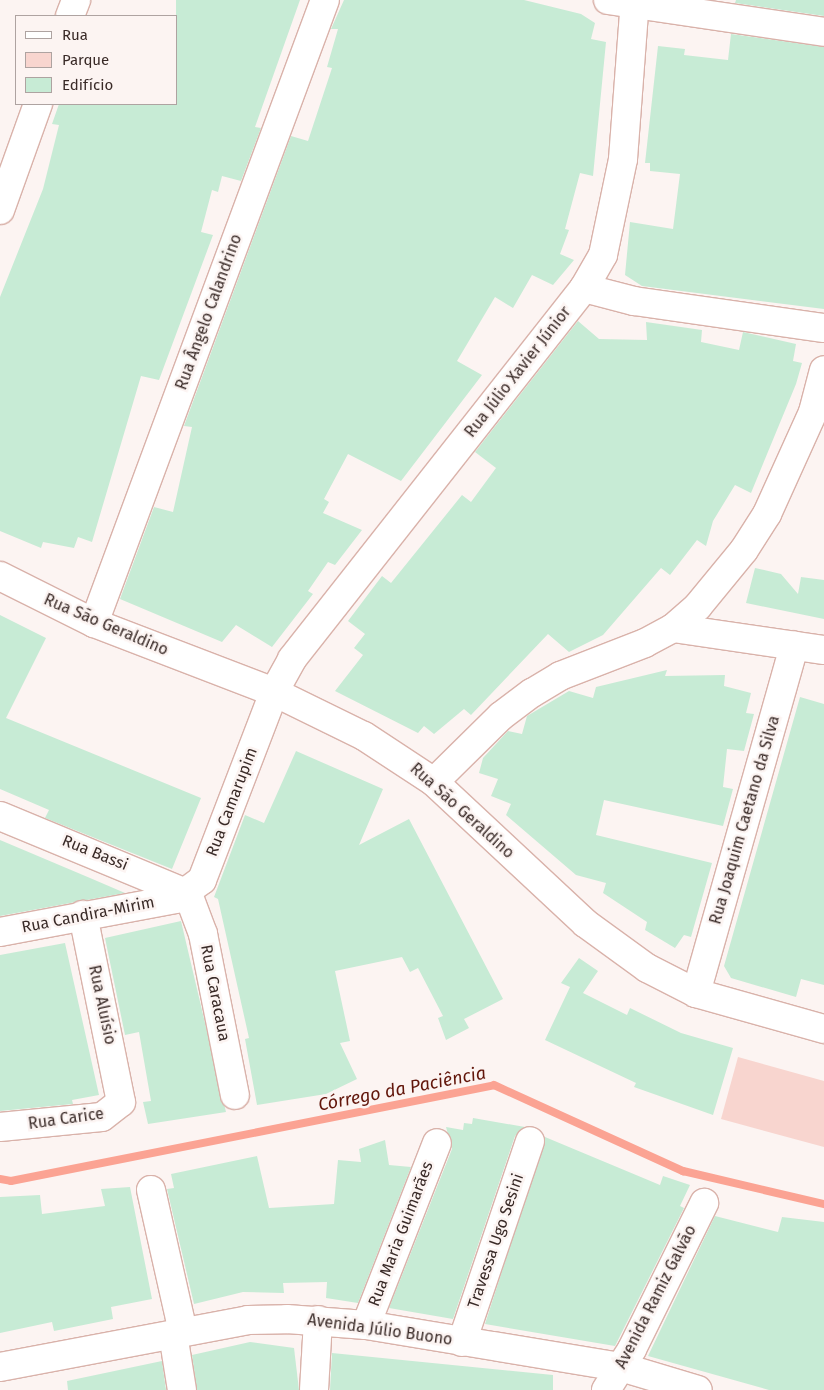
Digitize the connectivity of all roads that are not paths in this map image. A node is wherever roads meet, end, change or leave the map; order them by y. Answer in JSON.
{"nodes":[{"id":1,"x":76,"y":0,"type":"edge"},
{"id":2,"x":325,"y":0,"type":"edge"},
{"id":3,"x":608,"y":0,"type":"edge"},
{"id":4,"x":635,"y":4,"type":"edge"},
{"id":5,"x":70,"y":15,"type":"edge"},
{"id":6,"x":824,"y":32,"type":"edge"},
{"id":7,"x":38,"y":105,"type":"edge"},
{"id":8,"x":0,"y":210,"type":"edge"},
{"id":9,"x":584,"y":288,"type":"junction"},
{"id":10,"x":824,"y":328,"type":"edge"},
{"id":11,"x":824,"y":370,"type":"edge"},
{"id":12,"x":0,"y":576,"type":"edge"},
{"id":13,"x":94,"y":623,"type":"junction"},
{"id":14,"x":673,"y":628,"type":"junction"},
{"id":15,"x":794,"y":646,"type":"junction"},
{"id":16,"x":824,"y":650,"type":"edge"},
{"id":17,"x":274,"y":692,"type":"junction"},
{"id":18,"x":434,"y":782,"type":"junction"},
{"id":19,"x":0,"y":816,"type":"edge"},
{"id":20,"x":182,"y":896,"type":"junction"},
{"id":21,"x":83,"y":915,"type":"junction"},
{"id":22,"x":0,"y":932,"type":"edge"},
{"id":23,"x":696,"y":993,"type":"junction"},
{"id":24,"x":824,"y":1029,"type":"edge"},
{"id":25,"x":122,"y":1095,"type":"joint"},
{"id":26,"x":235,"y":1095,"type":"dead end"},
{"id":27,"x":0,"y":1127,"type":"edge"},
{"id":28,"x":530,"y":1141,"type":"dead end"},
{"id":29,"x":437,"y":1143,"type":"dead end"},
{"id":30,"x":151,"y":1190,"type":"dead end"},
{"id":31,"x":704,"y":1203,"type":"dead end"},
{"id":32,"x":318,"y":1320,"type":"junction"},
{"id":33,"x":366,"y":1326,"type":"junction"},
{"id":34,"x":178,"y":1333,"type":"junction"},
{"id":35,"x":462,"y":1342,"type":"junction"},
{"id":36,"x":0,"y":1367,"type":"edge"},
{"id":37,"x":621,"y":1367,"type":"junction"},
{"id":38,"x":671,"y":1386,"type":"edge"},
{"id":39,"x":182,"y":1390,"type":"edge"},
{"id":40,"x":314,"y":1390,"type":"edge"},
{"id":41,"x":606,"y":1390,"type":"edge"},
{"id":42,"x":698,"y":1390,"type":"edge"}],
"edges":[{"from":1,"to":5,"type":"street"},
{"from":2,"to":13,"type":"street","name":"Rua Ângelo Calandrino"},
{"from":3,"to":4,"type":"street"},
{"from":4,"to":6,"type":"street"},
{"from":4,"to":9,"type":"street","name":"Rua Júlio Xavier Júnior"},
{"from":7,"to":8,"type":"street"},
{"from":9,"to":10,"type":"street"},
{"from":9,"to":17,"type":"street","name":"Rua Júlio Xavier Júnior"},
{"from":11,"to":14,"type":"street"},
{"from":12,"to":13,"type":"street","name":"Rua São Geraldino"},
{"from":13,"to":17,"type":"street","name":"Rua São Geraldino"},
{"from":14,"to":15,"type":"street"},
{"from":14,"to":18,"type":"street"},
{"from":15,"to":16,"type":"street"},
{"from":15,"to":23,"type":"street","name":"Rua Joaquim Caetano da Silva"},
{"from":17,"to":18,"type":"street","name":"Rua São Geraldino"},
{"from":17,"to":20,"type":"street","name":"Rua Camarupim"},
{"from":18,"to":23,"type":"street","name":"Rua São Geraldino"},
{"from":19,"to":20,"type":"street","name":"Rua Bassi"},
{"from":20,"to":21,"type":"street","name":"Rua Candira-Mirim"},
{"from":20,"to":26,"type":"street","name":"Rua Caracaua"},
{"from":21,"to":22,"type":"street","name":"Rua Candira-Mirim"},
{"from":21,"to":25,"type":"street","name":"Rua Aluísio"},
{"from":23,"to":24,"type":"street","name":"Rua São Geraldino"},
{"from":25,"to":27,"type":"street","name":"Rua Carice"},
{"from":28,"to":35,"type":"street","name":"Travessa Ugo Sesini"},
{"from":29,"to":33,"type":"street","name":"Rua Maria Guimarães"},
{"from":30,"to":34,"type":"street"},
{"from":31,"to":37,"type":"street","name":"Avenida Ramiz Galvão"},
{"from":32,"to":33,"type":"street","name":"Avenida Júlio Buono"},
{"from":32,"to":34,"type":"street","name":"Avenida Júlio Buono"},
{"from":32,"to":40,"type":"street"},
{"from":33,"to":35,"type":"street","name":"Avenida Júlio Buono"},
{"from":34,"to":36,"type":"street","name":"Avenida Júlio Buono"},
{"from":34,"to":39,"type":"street"},
{"from":35,"to":37,"type":"street","name":"Avenida Júlio Buono"},
{"from":37,"to":38,"type":"street","name":"Avenida Júlio Buono"},
{"from":37,"to":41,"type":"street","name":"Avenida Ramiz Galvão"},
{"from":38,"to":42,"type":"street","name":"Avenida Júlio Buono"}]}
